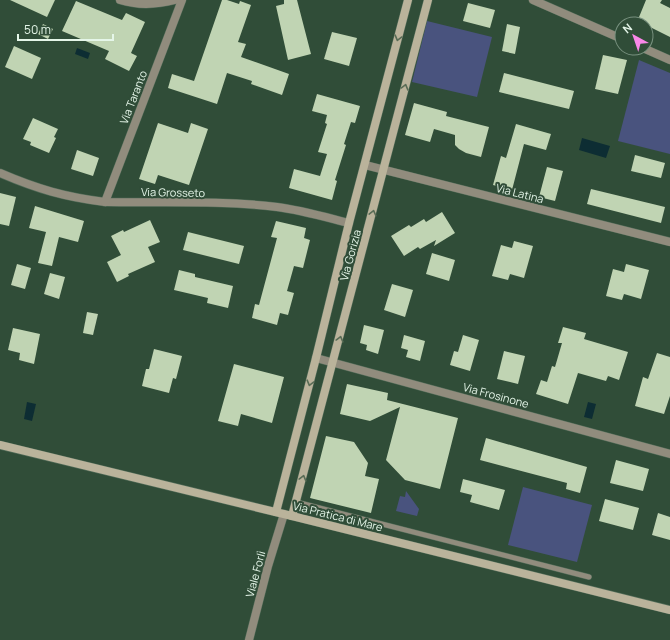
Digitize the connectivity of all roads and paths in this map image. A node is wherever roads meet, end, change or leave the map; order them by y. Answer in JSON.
{"nodes":[{"id":1,"x":120,"y":0,"type":"edge"},
{"id":2,"x":175,"y":0,"type":"edge"},
{"id":3,"x":182,"y":0,"type":"edge"},
{"id":4,"x":408,"y":0,"type":"edge"},
{"id":5,"x":428,"y":0,"type":"edge"},
{"id":6,"x":533,"y":0,"type":"edge"},
{"id":7,"x":614,"y":35,"type":"edge"},
{"id":8,"x":654,"y":53,"type":"edge"},
{"id":9,"x":670,"y":60,"type":"edge"},
{"id":10,"x":365,"y":166,"type":"junction"},
{"id":11,"x":383,"y":169,"type":"junction"},
{"id":12,"x":0,"y":173,"type":"edge"},
{"id":13,"x":105,"y":202,"type":"junction"},
{"id":14,"x":349,"y":223,"type":"junction"},
{"id":15,"x":670,"y":242,"type":"edge"},
{"id":16,"x":316,"y":358,"type":"junction"},
{"id":17,"x":333,"y":362,"type":"junction"},
{"id":18,"x":0,"y":444,"type":"edge"},
{"id":19,"x":670,"y":454,"type":"edge"},
{"id":20,"x":296,"y":502,"type":"junction"},
{"id":21,"x":280,"y":513,"type":"junction"},
{"id":22,"x":292,"y":516,"type":"junction"},
{"id":23,"x":589,"y":577,"type":"dead end"},
{"id":24,"x":670,"y":610,"type":"edge"},
{"id":25,"x":249,"y":640,"type":"edge"}],
"edges":[{"from":1,"to":2,"type":"street"},
{"from":3,"to":13,"type":"street","name":"Via Taranto"},
{"from":4,"to":10,"type":"street","name":"Via Gorizia","one_way":true},
{"from":11,"to":5,"type":"street","name":"Via Gorizia","one_way":true},
{"from":6,"to":7,"type":"street"},
{"from":8,"to":9,"type":"street"},
{"from":10,"to":11,"type":"street","name":"Via Latina"},
{"from":10,"to":14,"type":"street","name":"Via Gorizia"},
{"from":11,"to":15,"type":"street","name":"Via Latina"},
{"from":17,"to":11,"type":"street","name":"Via Gorizia","one_way":true},
{"from":12,"to":13,"type":"street","name":"Via Grosseto"},
{"from":13,"to":14,"type":"street","name":"Via Grosseto"},
{"from":14,"to":16,"type":"street","name":"Via Gorizia"},
{"from":16,"to":17,"type":"street","name":"Via Frosinone"},
{"from":16,"to":21,"type":"street","name":"Via Gorizia","one_way":true},
{"from":17,"to":19,"type":"street","name":"Via Frosinone"},
{"from":20,"to":17,"type":"street","name":"Via Gorizia","one_way":true},
{"from":18,"to":21,"type":"street","name":"Via Pratica di Mare"},
{"from":20,"to":22,"type":"street","name":"Via Gorizia"},
{"from":20,"to":23,"type":"lane"},
{"from":21,"to":22,"type":"street","name":"Via Pratica di Mare"},
{"from":21,"to":25,"type":"street","name":"Viale Forlì"},
{"from":22,"to":24,"type":"street","name":"Via Pratica di Mare"}]}
